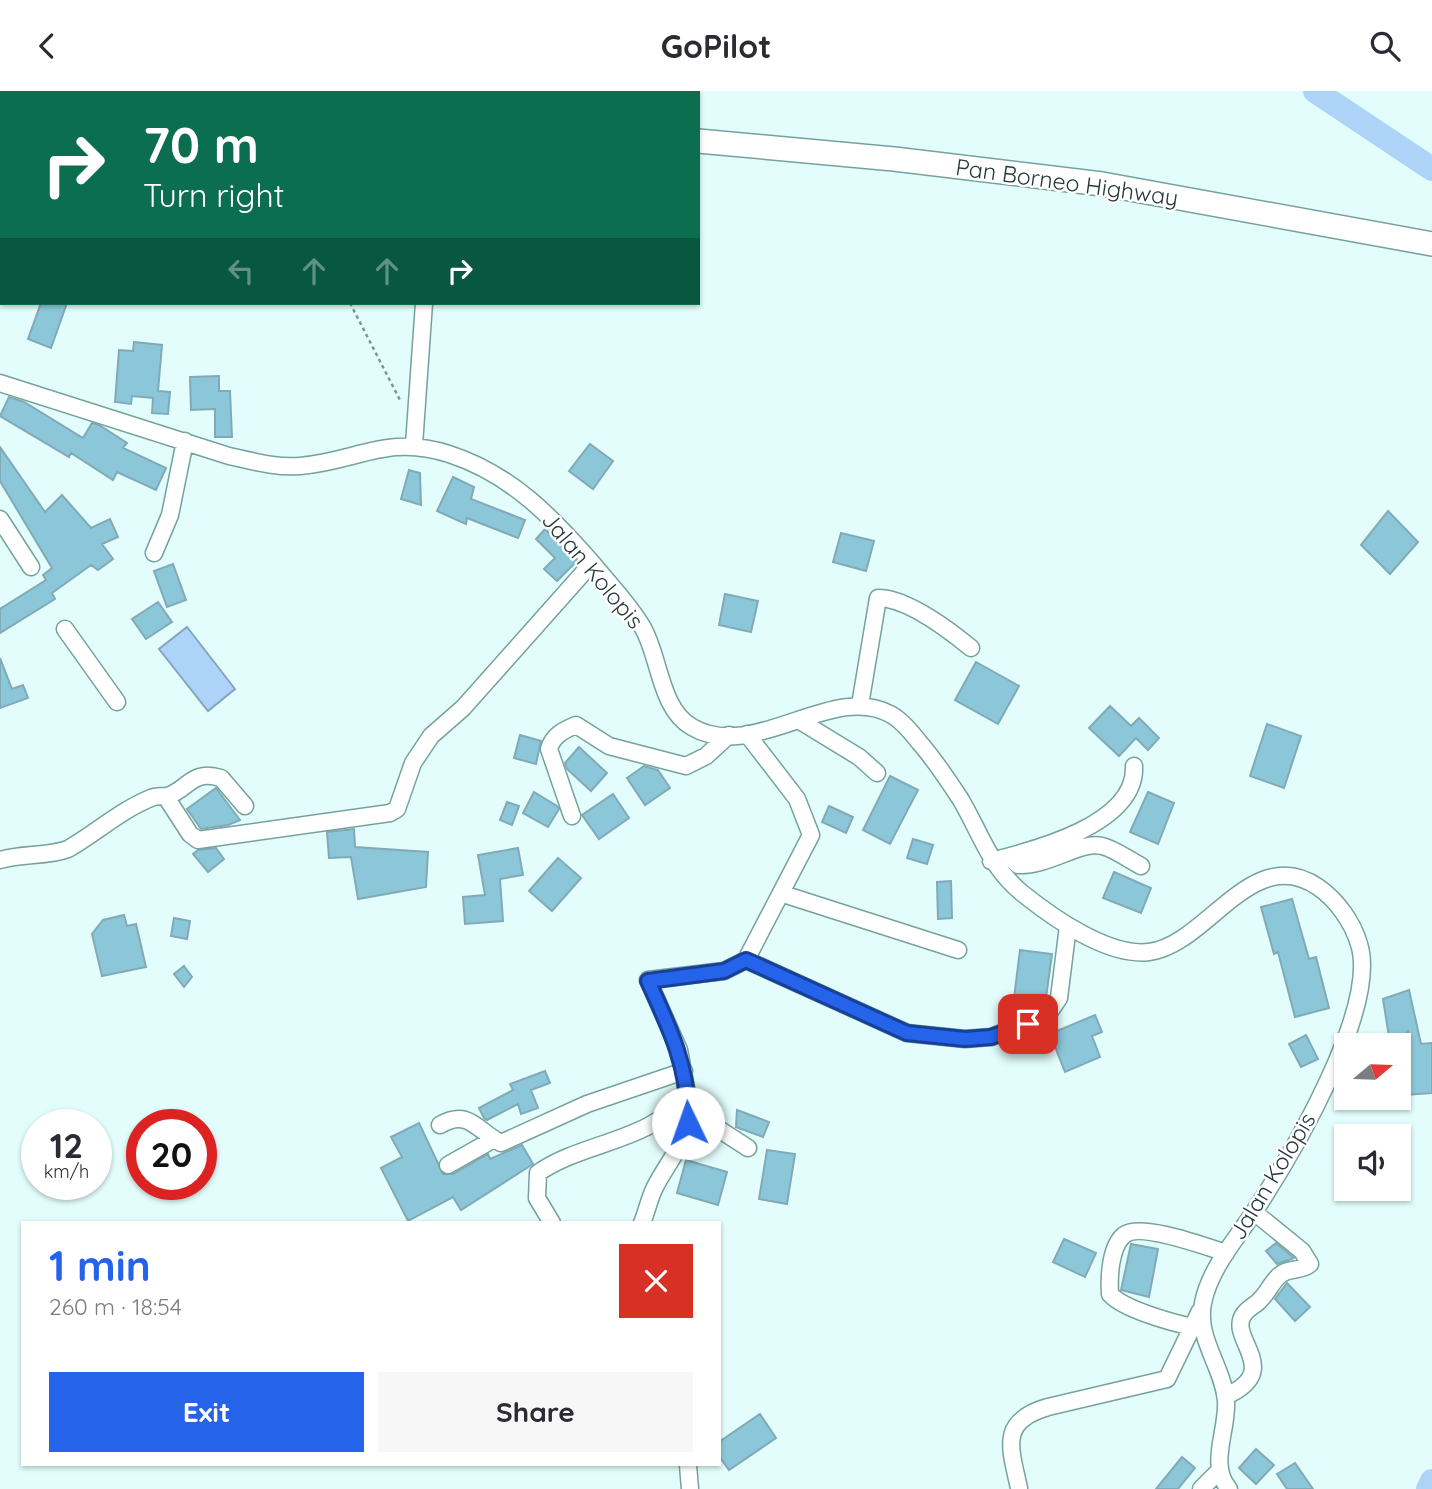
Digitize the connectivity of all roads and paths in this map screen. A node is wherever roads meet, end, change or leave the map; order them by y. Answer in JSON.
{"nodes":[{"id":1,"x":700,"y":141,"type":"edge"},
{"id":2,"x":1432,"y":244,"type":"edge"},
{"id":3,"x":351,"y":305,"type":"edge"},
{"id":4,"x":424,"y":305,"type":"edge"},
{"id":5,"x":0,"y":383,"type":"edge"},
{"id":6,"x":406,"y":412,"type":"dead end"},
{"id":7,"x":185,"y":441,"type":"junction"},
{"id":8,"x":414,"y":445,"type":"junction"},
{"id":9,"x":0,"y":519,"type":"edge"},
{"id":10,"x":154,"y":553,"type":"dead end"},
{"id":11,"x":592,"y":563,"type":"junction"},
{"id":12,"x":31,"y":567,"type":"dead end"},
{"id":13,"x":65,"y":629,"type":"dead end"},
{"id":14,"x":971,"y":648,"type":"dead end"},
{"id":15,"x":117,"y":702,"type":"dead end"},
{"id":16,"x":860,"y":705,"type":"junction"},
{"id":17,"x":800,"y":721,"type":"junction"},
{"id":18,"x":747,"y":734,"type":"junction"},
{"id":19,"x":729,"y":735,"type":"junction"},
{"id":20,"x":1134,"y":766,"type":"dead end"},
{"id":21,"x":877,"y":773,"type":"dead end"},
{"id":22,"x":166,"y":797,"type":"junction"},
{"id":23,"x":246,"y":806,"type":"dead end"},
{"id":24,"x":572,"y":816,"type":"dead end"},
{"id":25,"x":1009,"y":857,"type":"junction"},
{"id":26,"x":0,"y":860,"type":"edge"},
{"id":27,"x":991,"y":861,"type":"junction"},
{"id":28,"x":1141,"y":866,"type":"dead end"},
{"id":29,"x":783,"y":894,"type":"junction"},
{"id":30,"x":1068,"y":926,"type":"junction"},
{"id":31,"x":958,"y":950,"type":"dead end"},
{"id":32,"x":746,"y":960,"type":"junction"},
{"id":33,"x":684,"y":1072,"type":"junction"},
{"id":34,"x":686,"y":1095,"type":"junction"},
{"id":35,"x":440,"y":1125,"type":"dead end"},
{"id":36,"x":495,"y":1139,"type":"junction"},
{"id":37,"x":748,"y":1148,"type":"dead end"},
{"id":38,"x":448,"y":1165,"type":"dead end"},
{"id":39,"x":1254,"y":1212,"type":"junction"},
{"id":40,"x":551,"y":1221,"type":"edge"},
{"id":41,"x":643,"y":1221,"type":"edge"},
{"id":42,"x":1226,"y":1253,"type":"junction"},
{"id":43,"x":1202,"y":1308,"type":"junction"},
{"id":44,"x":1192,"y":1327,"type":"junction"},
{"id":45,"x":1226,"y":1396,"type":"junction"},
{"id":46,"x":688,"y":1466,"type":"edge"},
{"id":47,"x":1219,"y":1471,"type":"junction"},
{"id":48,"x":1019,"y":1488,"type":"edge"},
{"id":49,"x":690,"y":1489,"type":"edge"},
{"id":50,"x":1201,"y":1489,"type":"edge"},
{"id":51,"x":1229,"y":1489,"type":"edge"}],
"edges":[{"from":1,"to":2,"type":"highway","name":"Pan Borneo Highway"},
{"from":3,"to":6,"type":"path"},
{"from":4,"to":8,"type":"street"},
{"from":5,"to":7,"type":"street","name":"Jalan Kolopis"},
{"from":7,"to":8,"type":"street","name":"Jalan Kolopis"},
{"from":7,"to":10,"type":"street"},
{"from":8,"to":11,"type":"street","name":"Jalan Kolopis"},
{"from":9,"to":12,"type":"street"},
{"from":11,"to":19,"type":"street","name":"Jalan Kolopis"},
{"from":11,"to":22,"type":"street"},
{"from":13,"to":15,"type":"street"},
{"from":14,"to":16,"type":"street"},
{"from":16,"to":17,"type":"street","name":"Jalan Kolopis"},
{"from":16,"to":27,"type":"street","name":"Jalan Kolopis"},
{"from":17,"to":18,"type":"street","name":"Jalan Kolopis"},
{"from":17,"to":21,"type":"street"},
{"from":18,"to":19,"type":"street","name":"Jalan Kolopis"},
{"from":18,"to":29,"type":"street"},
{"from":19,"to":24,"type":"street"},
{"from":20,"to":25,"type":"street"},
{"from":22,"to":23,"type":"street"},
{"from":22,"to":26,"type":"street"},
{"from":25,"to":27,"type":"street"},
{"from":25,"to":28,"type":"street"},
{"from":27,"to":30,"type":"street","name":"Jalan Kolopis"},
{"from":29,"to":31,"type":"street"},
{"from":29,"to":32,"type":"street"},
{"from":30,"to":32,"type":"street"},
{"from":30,"to":39,"type":"street","name":"Jalan Kolopis"},
{"from":32,"to":33,"type":"street"},
{"from":33,"to":34,"type":"street"},
{"from":33,"to":36,"type":"street"},
{"from":34,"to":37,"type":"street"},
{"from":34,"to":40,"type":"street"},
{"from":34,"to":41,"type":"street"},
{"from":35,"to":36,"type":"street"},
{"from":36,"to":38,"type":"street"},
{"from":39,"to":42,"type":"street","name":"Jalan Kolopis"},
{"from":39,"to":45,"type":"street"},
{"from":42,"to":43,"type":"street","name":"Jalan Kolopis"},
{"from":42,"to":44,"type":"street"},
{"from":43,"to":44,"type":"street"},
{"from":43,"to":45,"type":"street","name":"Jalan Kolopis"},
{"from":44,"to":48,"type":"street"},
{"from":45,"to":47,"type":"street","name":"Jalan Kolopis"},
{"from":46,"to":49,"type":"street"},
{"from":47,"to":50,"type":"street"},
{"from":47,"to":51,"type":"street"}]}
